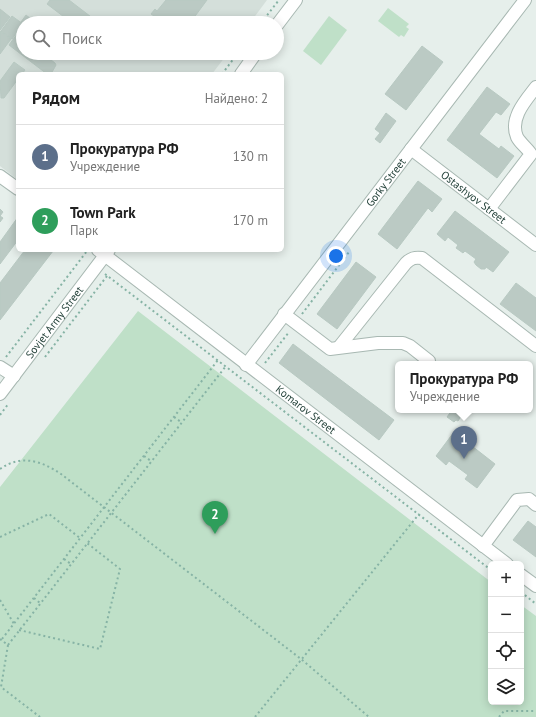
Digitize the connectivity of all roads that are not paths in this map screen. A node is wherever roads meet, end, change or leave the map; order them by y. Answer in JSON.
{"nodes":[{"id":1,"x":296,"y":0,"type":"edge"},
{"id":2,"x":525,"y":0,"type":"edge"},
{"id":3,"x":284,"y":16,"type":"edge"},
{"id":4,"x":251,"y":60,"type":"edge"},
{"id":5,"x":242,"y":72,"type":"edge"},
{"id":6,"x":536,"y":87,"type":"edge"},
{"id":7,"x":411,"y":149,"type":"junction"},
{"id":8,"x":0,"y":176,"type":"edge"},
{"id":9,"x":16,"y":188,"type":"edge"},
{"id":10,"x":489,"y":209,"type":"junction"},
{"id":11,"x":536,"y":245,"type":"edge"},
{"id":12,"x":104,"y":252,"type":"edge"},
{"id":13,"x":284,"y":314,"type":"junction"},
{"id":14,"x":536,"y":346,"type":"edge"},
{"id":15,"x":339,"y":347,"type":"junction"},
{"id":16,"x":428,"y":361,"type":"dead end"},
{"id":17,"x":2,"y":363,"type":"edge"},
{"id":18,"x":246,"y":365,"type":"junction"},
{"id":19,"x":14,"y":376,"type":"junction"},
{"id":20,"x":0,"y":394,"type":"edge"},
{"id":21,"x":536,"y":505,"type":"edge"},
{"id":22,"x":483,"y":546,"type":"junction"},
{"id":23,"x":503,"y":561,"type":"edge"},
{"id":24,"x":524,"y":577,"type":"edge"},
{"id":25,"x":536,"y":586,"type":"edge"}],
"edges":[{"from":1,"to":3,"type":"street"},
{"from":2,"to":7,"type":"street","name":"Gorky Street"},
{"from":4,"to":5,"type":"street"},
{"from":6,"to":10,"type":"street"},
{"from":7,"to":10,"type":"street","name":"Ostashyov Street"},
{"from":7,"to":13,"type":"street","name":"Gorky Street"},
{"from":8,"to":9,"type":"street"},
{"from":10,"to":11,"type":"street","name":"Ostashyov Street"},
{"from":12,"to":18,"type":"street","name":"Komarov Street"},
{"from":12,"to":19,"type":"street","name":"Sovjet Army Street"},
{"from":13,"to":15,"type":"street"},
{"from":13,"to":18,"type":"street","name":"Gorky Street"},
{"from":14,"to":15,"type":"street"},
{"from":15,"to":16,"type":"street"},
{"from":17,"to":19,"type":"street"},
{"from":18,"to":22,"type":"street","name":"Komarov Street"},
{"from":19,"to":20,"type":"street","name":"Sovjet Army Street"},
{"from":21,"to":22,"type":"street"},
{"from":22,"to":23,"type":"street","name":"Komarov Street"},
{"from":24,"to":25,"type":"street"}]}
